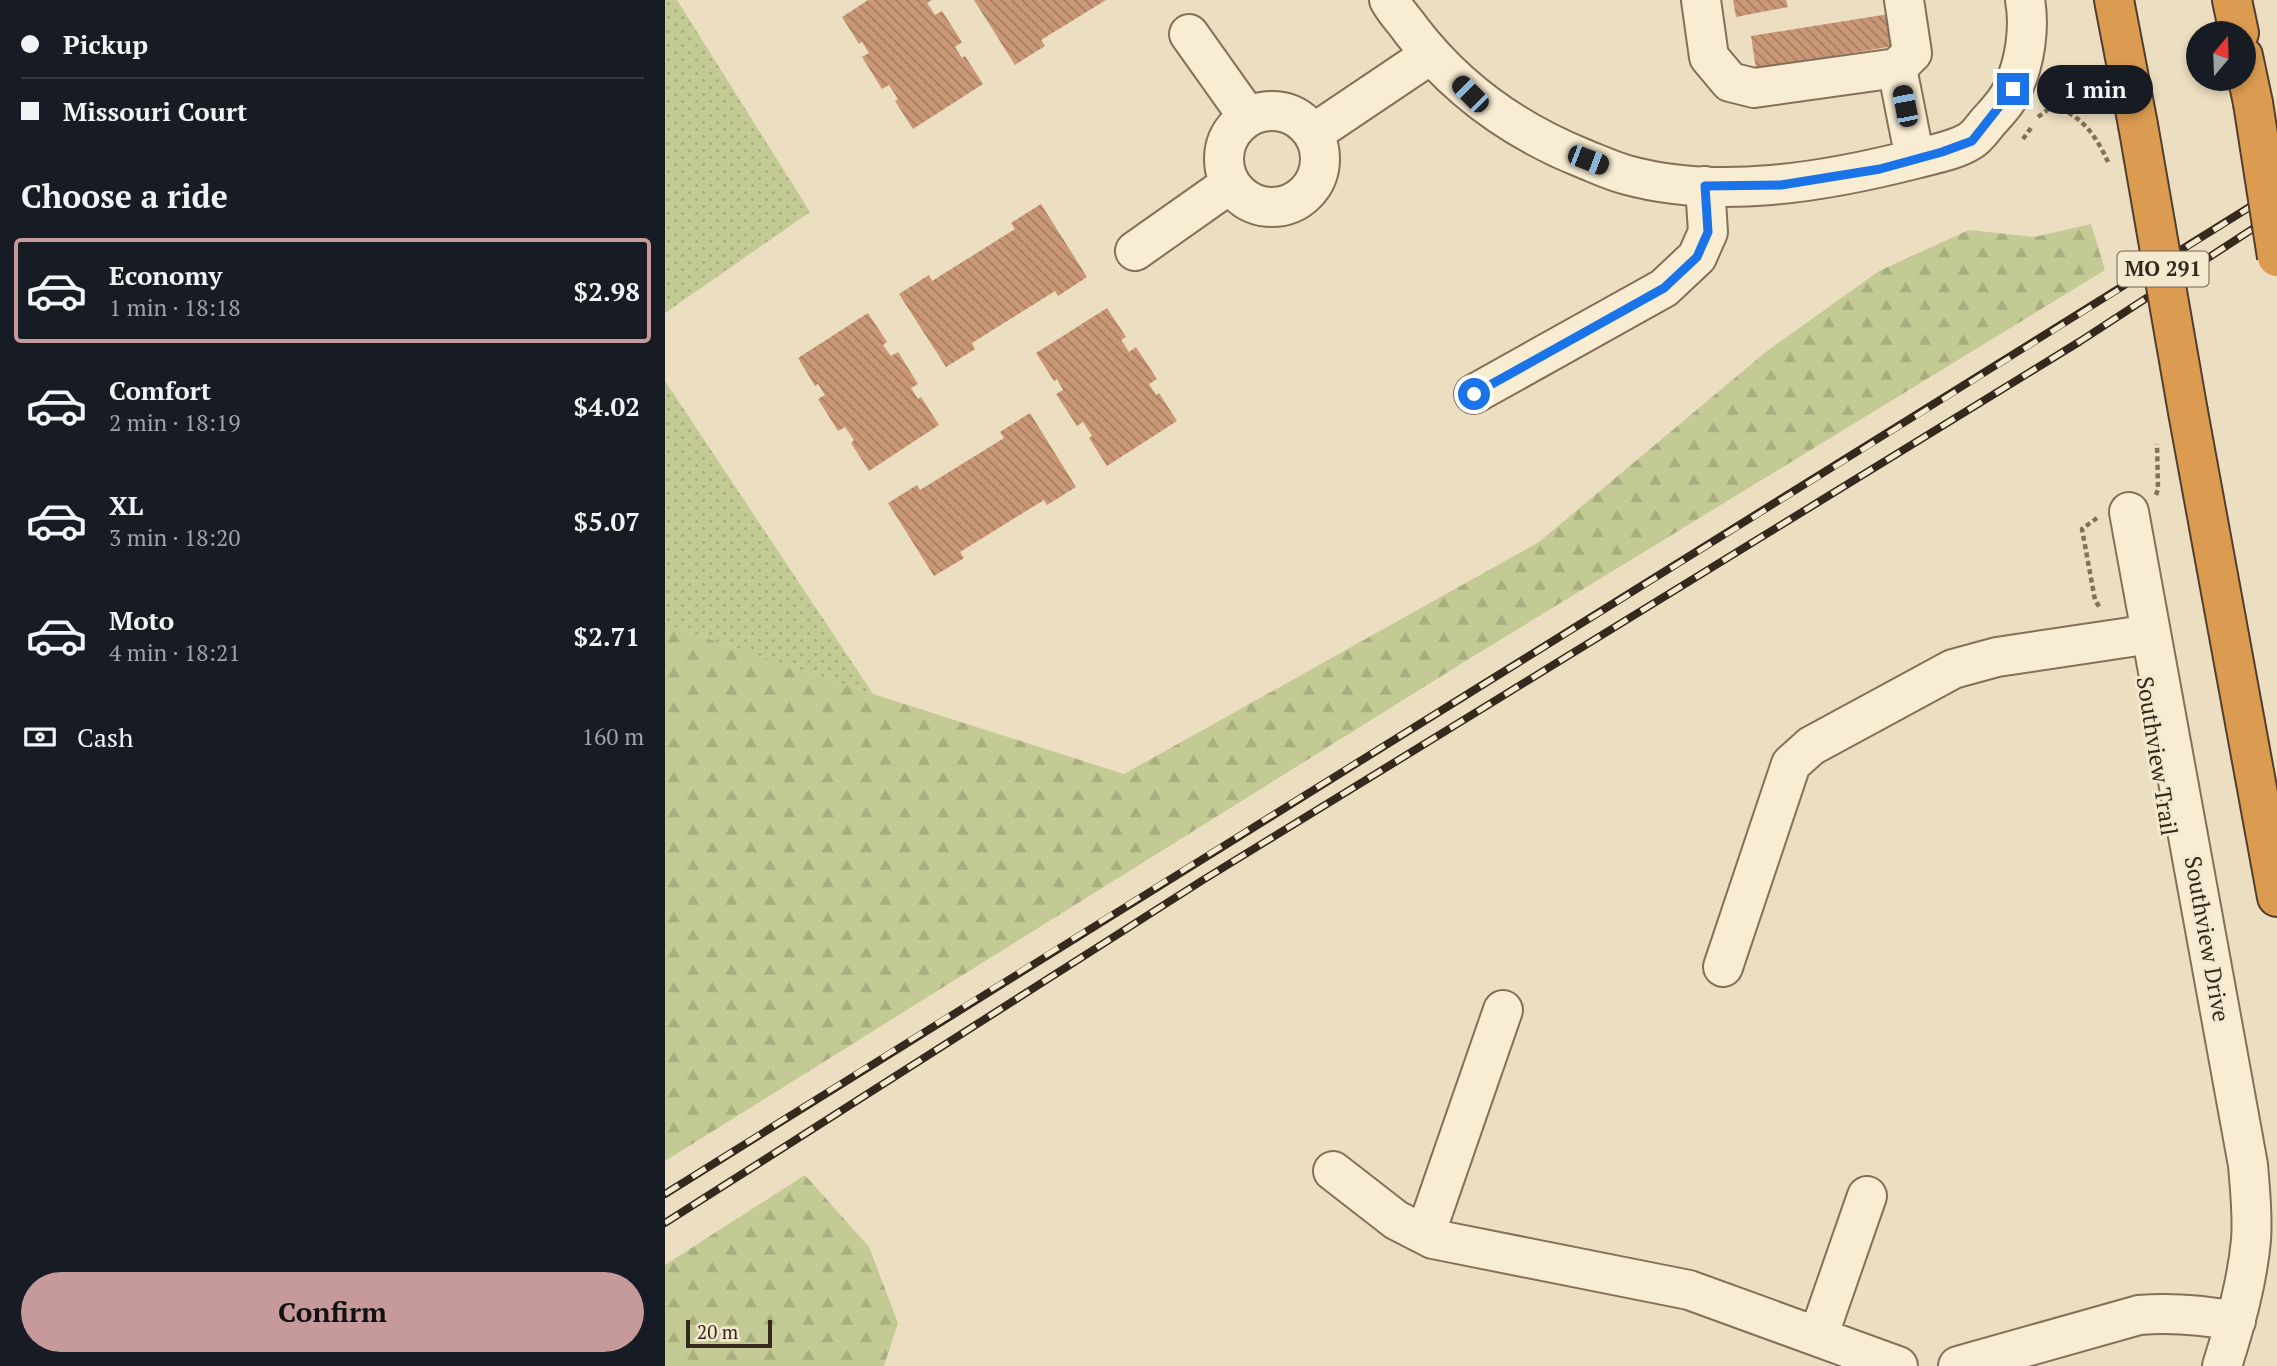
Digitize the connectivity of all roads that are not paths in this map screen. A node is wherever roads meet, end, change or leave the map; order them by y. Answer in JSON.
{"nodes":[{"id":1,"x":1389,"y":0,"type":"edge"},
{"id":2,"x":1701,"y":0,"type":"edge"},
{"id":3,"x":1904,"y":0,"type":"edge"},
{"id":4,"x":2025,"y":0,"type":"edge"},
{"id":5,"x":2114,"y":0,"type":"edge"},
{"id":6,"x":2232,"y":0,"type":"edge"},
{"id":7,"x":2236,"y":21,"type":"edge"},
{"id":8,"x":1189,"y":34,"type":"dead end"},
{"id":9,"x":1430,"y":55,"type":"junction"},
{"id":10,"x":1897,"y":68,"type":"junction"},
{"id":11,"x":2250,"y":91,"type":"edge"},
{"id":12,"x":1248,"y":117,"type":"junction"},
{"id":13,"x":1314,"y":133,"type":"junction"},
{"id":14,"x":1915,"y":159,"type":"junction"},
{"id":15,"x":1230,"y":184,"type":"junction"},
{"id":16,"x":1705,"y":186,"type":"junction"},
{"id":17,"x":1135,"y":251,"type":"dead end"},
{"id":18,"x":2277,"y":257,"type":"edge"},
{"id":19,"x":1474,"y":394,"type":"dead end"},
{"id":20,"x":2129,"y":512,"type":"dead end"},
{"id":21,"x":2135,"y":636,"type":"junction"},
{"id":22,"x":2277,"y":897,"type":"edge"},
{"id":23,"x":1723,"y":967,"type":"dead end"},
{"id":24,"x":1503,"y":1010,"type":"dead end"},
{"id":25,"x":1333,"y":1171,"type":"dead end"},
{"id":26,"x":1867,"y":1196,"type":"dead end"},
{"id":27,"x":1426,"y":1235,"type":"junction"},
{"id":28,"x":2236,"y":1321,"type":"junction"},
{"id":29,"x":1818,"y":1337,"type":"junction"},
{"id":30,"x":2003,"y":1360,"type":"edge"},
{"id":31,"x":1898,"y":1366,"type":"edge"},
{"id":32,"x":1958,"y":1366,"type":"edge"},
{"id":33,"x":2222,"y":1366,"type":"edge"}],
"edges":[{"from":1,"to":9,"type":"street"},
{"from":2,"to":10,"type":"street"},
{"from":3,"to":10,"type":"street"},
{"from":4,"to":14,"type":"street"},
{"from":5,"to":22,"type":"highway","number":"MO 291","bridge":true},
{"from":6,"to":7,"type":"highway"},
{"from":8,"to":12,"type":"street"},
{"from":9,"to":13,"type":"street"},
{"from":9,"to":16,"type":"street"},
{"from":10,"to":14,"type":"street"},
{"from":11,"to":18,"type":"highway","bridge":true},
{"from":12,"to":13,"type":"street"},
{"from":12,"to":15,"type":"street"},
{"from":13,"to":15,"type":"street"},
{"from":14,"to":16,"type":"street"},
{"from":15,"to":17,"type":"street"},
{"from":16,"to":19,"type":"street"},
{"from":20,"to":21,"type":"street","name":"Southview Drive"},
{"from":21,"to":23,"type":"street"},
{"from":21,"to":28,"type":"street","name":"Southview Drive"},
{"from":24,"to":27,"type":"street"},
{"from":25,"to":27,"type":"street"},
{"from":26,"to":29,"type":"street"},
{"from":27,"to":29,"type":"street"},
{"from":28,"to":30,"type":"street"},
{"from":28,"to":33,"type":"street","name":"Southview Drive"},
{"from":29,"to":31,"type":"street"},
{"from":30,"to":32,"type":"street"}]}
